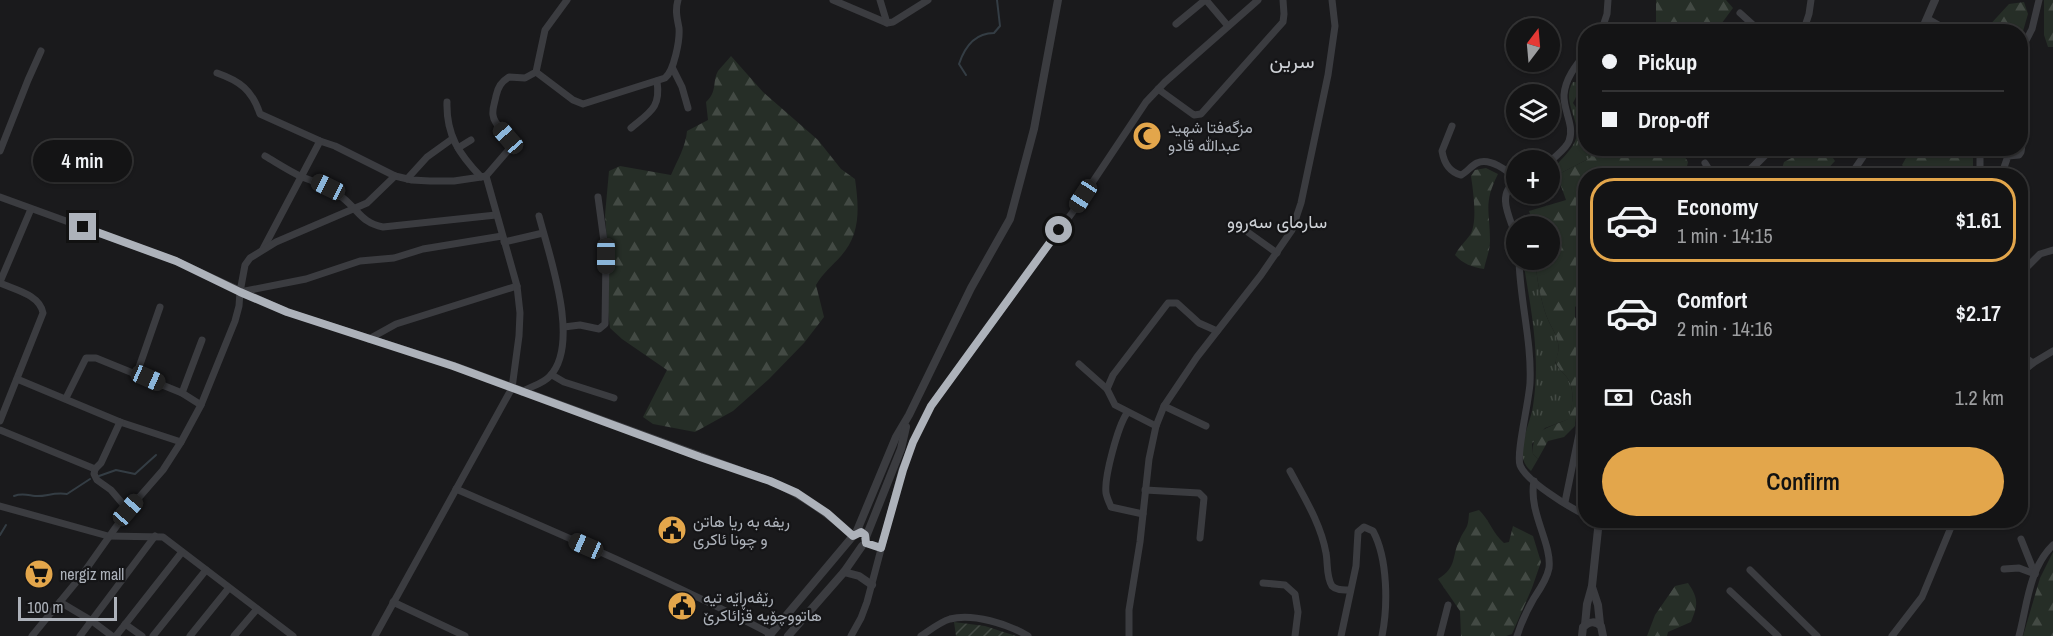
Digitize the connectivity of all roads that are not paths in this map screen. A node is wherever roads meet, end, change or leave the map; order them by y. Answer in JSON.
{"nodes":[{"id":1,"x":567,"y":0,"type":"edge"},
{"id":2,"x":678,"y":0,"type":"edge"},
{"id":3,"x":833,"y":0,"type":"edge"},
{"id":4,"x":880,"y":0,"type":"edge"},
{"id":5,"x":928,"y":0,"type":"edge"},
{"id":6,"x":1058,"y":0,"type":"edge"},
{"id":7,"x":1206,"y":0,"type":"edge"},
{"id":8,"x":1258,"y":0,"type":"edge"},
{"id":9,"x":1283,"y":0,"type":"edge"},
{"id":10,"x":1332,"y":0,"type":"edge"},
{"id":11,"x":1608,"y":0,"type":"edge"},
{"id":12,"x":1811,"y":0,"type":"edge"},
{"id":13,"x":1935,"y":0,"type":"edge"},
{"id":14,"x":2039,"y":0,"type":"edge"},
{"id":15,"x":842,"y":3,"type":"edge"},
{"id":16,"x":1740,"y":13,"type":"dead end"},
{"id":17,"x":1928,"y":19,"type":"junction"},
{"id":18,"x":887,"y":23,"type":"junction"},
{"id":19,"x":1176,"y":24,"type":"dead end"},
{"id":20,"x":1604,"y":24,"type":"edge"},
{"id":21,"x":1752,"y":24,"type":"edge"},
{"id":22,"x":1806,"y":24,"type":"edge"},
{"id":23,"x":1925,"y":24,"type":"edge"},
{"id":24,"x":1937,"y":24,"type":"edge"},
{"id":25,"x":1228,"y":26,"type":"junction"},
{"id":26,"x":2028,"y":37,"type":"edge"},
{"id":27,"x":41,"y":51,"type":"dead end"},
{"id":28,"x":1578,"y":65,"type":"edge"},
{"id":29,"x":672,"y":69,"type":"junction"},
{"id":30,"x":536,"y":72,"type":"junction"},
{"id":31,"x":217,"y":73,"type":"dead end"},
{"id":32,"x":657,"y":81,"type":"junction"},
{"id":33,"x":1158,"y":89,"type":"junction"},
{"id":34,"x":447,"y":102,"type":"dead end"},
{"id":35,"x":688,"y":108,"type":"dead end"},
{"id":36,"x":1452,"y":126,"type":"dead end"},
{"id":37,"x":631,"y":128,"type":"dead end"},
{"id":38,"x":452,"y":139,"type":"junction"},
{"id":39,"x":471,"y":140,"type":"dead end"},
{"id":40,"x":320,"y":141,"type":"junction"},
{"id":41,"x":458,"y":148,"type":"junction"},
{"id":42,"x":0,"y":150,"type":"edge"},
{"id":43,"x":1560,"y":151,"type":"edge"},
{"id":44,"x":265,"y":156,"type":"dead end"},
{"id":45,"x":1764,"y":156,"type":"edge"},
{"id":46,"x":1705,"y":163,"type":"dead end"},
{"id":47,"x":1708,"y":168,"type":"edge"},
{"id":48,"x":1752,"y":168,"type":"edge"},
{"id":49,"x":1506,"y":172,"type":"edge"},
{"id":50,"x":395,"y":176,"type":"junction"},
{"id":51,"x":483,"y":176,"type":"junction"},
{"id":52,"x":302,"y":177,"type":"junction"},
{"id":53,"x":407,"y":179,"type":"junction"},
{"id":54,"x":0,"y":197,"type":"edge"},
{"id":55,"x":598,"y":197,"type":"dead end"},
{"id":56,"x":30,"y":209,"type":"junction"},
{"id":57,"x":355,"y":209,"type":"junction"},
{"id":58,"x":496,"y":215,"type":"junction"},
{"id":59,"x":539,"y":216,"type":"dead end"},
{"id":60,"x":543,"y":233,"type":"junction"},
{"id":61,"x":1249,"y":233,"type":"dead end"},
{"id":62,"x":503,"y":239,"type":"junction"},
{"id":63,"x":2053,"y":250,"type":"edge"},
{"id":64,"x":262,"y":251,"type":"junction"},
{"id":65,"x":1277,"y":253,"type":"junction"},
{"id":66,"x":2028,"y":266,"type":"edge"},
{"id":67,"x":1519,"y":270,"type":"edge"},
{"id":68,"x":0,"y":282,"type":"edge"},
{"id":69,"x":517,"y":286,"type":"junction"},
{"id":70,"x":240,"y":292,"type":"junction"},
{"id":71,"x":160,"y":307,"type":"dead end"},
{"id":72,"x":564,"y":327,"type":"junction"},
{"id":73,"x":1217,"y":331,"type":"junction"},
{"id":74,"x":369,"y":339,"type":"junction"},
{"id":75,"x":202,"y":340,"type":"dead end"},
{"id":76,"x":2053,"y":351,"type":"edge"},
{"id":77,"x":2028,"y":360,"type":"edge"},
{"id":78,"x":2033,"y":363,"type":"junction"},
{"id":79,"x":1079,"y":364,"type":"dead end"},
{"id":80,"x":2028,"y":368,"type":"edge"},
{"id":81,"x":137,"y":373,"type":"junction"},
{"id":82,"x":552,"y":375,"type":"junction"},
{"id":83,"x":17,"y":379,"type":"junction"},
{"id":84,"x":512,"y":388,"type":"junction"},
{"id":85,"x":1107,"y":389,"type":"junction"},
{"id":86,"x":522,"y":392,"type":"junction"},
{"id":87,"x":182,"y":393,"type":"junction"},
{"id":88,"x":66,"y":398,"type":"junction"},
{"id":89,"x":614,"y":398,"type":"dead end"},
{"id":90,"x":4,"y":401,"type":"edge"},
{"id":91,"x":201,"y":405,"type":"junction"},
{"id":92,"x":1164,"y":406,"type":"junction"},
{"id":93,"x":1127,"y":413,"type":"junction"},
{"id":94,"x":909,"y":415,"type":"junction"},
{"id":95,"x":0,"y":421,"type":"edge"},
{"id":96,"x":120,"y":422,"type":"junction"},
{"id":97,"x":1156,"y":426,"type":"junction"},
{"id":98,"x":1206,"y":426,"type":"dead end"},
{"id":99,"x":0,"y":430,"type":"edge"},
{"id":100,"x":1578,"y":435,"type":"edge"},
{"id":101,"x":181,"y":442,"type":"junction"},
{"id":102,"x":94,"y":469,"type":"junction"},
{"id":103,"x":1290,"y":471,"type":"dead end"},
{"id":104,"x":1534,"y":482,"type":"junction"},
{"id":105,"x":456,"y":489,"type":"junction"},
{"id":106,"x":1145,"y":490,"type":"junction"},
{"id":107,"x":1565,"y":502,"type":"junction"},
{"id":108,"x":0,"y":506,"type":"edge"},
{"id":109,"x":128,"y":510,"type":"junction"},
{"id":110,"x":1578,"y":510,"type":"edge"},
{"id":111,"x":1143,"y":514,"type":"junction"},
{"id":112,"x":1598,"y":528,"type":"edge"},
{"id":113,"x":1951,"y":528,"type":"edge"},
{"id":114,"x":854,"y":534,"type":"junction"},
{"id":115,"x":108,"y":536,"type":"junction"},
{"id":116,"x":155,"y":536,"type":"junction"},
{"id":117,"x":1200,"y":538,"type":"dead end"},
{"id":118,"x":2021,"y":539,"type":"dead end"},
{"id":119,"x":865,"y":542,"type":"junction"},
{"id":120,"x":2053,"y":545,"type":"edge"},
{"id":121,"x":881,"y":548,"type":"junction"},
{"id":122,"x":182,"y":552,"type":"junction"},
{"id":123,"x":2004,"y":569,"type":"dead end"},
{"id":124,"x":206,"y":570,"type":"junction"},
{"id":125,"x":1750,"y":570,"type":"dead end"},
{"id":126,"x":844,"y":572,"type":"junction"},
{"id":127,"x":2035,"y":574,"type":"junction"},
{"id":128,"x":1263,"y":583,"type":"dead end"},
{"id":129,"x":872,"y":585,"type":"junction"},
{"id":130,"x":1592,"y":586,"type":"junction"},
{"id":131,"x":228,"y":589,"type":"junction"},
{"id":132,"x":1350,"y":590,"type":"junction"},
{"id":133,"x":1730,"y":591,"type":"dead end"},
{"id":134,"x":60,"y":602,"type":"junction"},
{"id":135,"x":393,"y":602,"type":"junction"},
{"id":136,"x":1448,"y":605,"type":"dead end"},
{"id":137,"x":257,"y":609,"type":"junction"},
{"id":138,"x":92,"y":621,"type":"junction"},
{"id":139,"x":125,"y":624,"type":"junction"},
{"id":140,"x":1583,"y":632,"type":"edge"},
{"id":141,"x":1603,"y":632,"type":"edge"},
{"id":142,"x":770,"y":635,"type":"edge"},
{"id":143,"x":32,"y":636,"type":"edge"},
{"id":144,"x":80,"y":636,"type":"edge"},
{"id":145,"x":114,"y":636,"type":"edge"},
{"id":146,"x":142,"y":636,"type":"edge"},
{"id":147,"x":153,"y":636,"type":"edge"},
{"id":148,"x":190,"y":636,"type":"edge"},
{"id":149,"x":234,"y":636,"type":"edge"},
{"id":150,"x":293,"y":636,"type":"edge"},
{"id":151,"x":375,"y":636,"type":"edge"},
{"id":152,"x":465,"y":636,"type":"edge"},
{"id":153,"x":788,"y":636,"type":"edge"},
{"id":154,"x":851,"y":636,"type":"edge"},
{"id":155,"x":921,"y":636,"type":"edge"},
{"id":156,"x":1028,"y":636,"type":"edge"},
{"id":157,"x":1129,"y":636,"type":"edge"},
{"id":158,"x":1295,"y":636,"type":"edge"},
{"id":159,"x":1341,"y":636,"type":"edge"},
{"id":160,"x":1382,"y":636,"type":"edge"},
{"id":161,"x":1440,"y":636,"type":"edge"},
{"id":162,"x":1517,"y":636,"type":"edge"},
{"id":163,"x":1778,"y":636,"type":"edge"},
{"id":164,"x":1817,"y":636,"type":"edge"},
{"id":165,"x":1892,"y":636,"type":"edge"},
{"id":166,"x":2019,"y":636,"type":"edge"}],
"edges":[{"from":1,"to":30,"type":"street"},
{"from":2,"to":29,"type":"street"},
{"from":3,"to":15,"type":"street"},
{"from":4,"to":18,"type":"street"},
{"from":5,"to":18,"type":"street"},
{"from":6,"to":94,"type":"street"},
{"from":7,"to":19,"type":"street"},
{"from":7,"to":25,"type":"street"},
{"from":8,"to":25,"type":"street"},
{"from":9,"to":33,"type":"street"},
{"from":10,"to":65,"type":"street"},
{"from":11,"to":20,"type":"street"},
{"from":12,"to":22,"type":"street"},
{"from":13,"to":17,"type":"street"},
{"from":14,"to":26,"type":"street"},
{"from":15,"to":18,"type":"street"},
{"from":16,"to":21,"type":"street"},
{"from":17,"to":23,"type":"street"},
{"from":17,"to":24,"type":"street"},
{"from":25,"to":33,"type":"street"},
{"from":27,"to":42,"type":"street"},
{"from":28,"to":43,"type":"street"},
{"from":29,"to":32,"type":"street"},
{"from":29,"to":35,"type":"street"},
{"from":30,"to":32,"type":"street"},
{"from":30,"to":51,"type":"street"},
{"from":31,"to":40,"type":"street"},
{"from":32,"to":37,"type":"street"},
{"from":33,"to":121,"type":"street"},
{"from":34,"to":38,"type":"street"},
{"from":36,"to":49,"type":"street"},
{"from":38,"to":41,"type":"street"},
{"from":38,"to":53,"type":"street"},
{"from":39,"to":41,"type":"street"},
{"from":40,"to":50,"type":"street"},
{"from":40,"to":52,"type":"street"},
{"from":41,"to":51,"type":"street"},
{"from":44,"to":52,"type":"street"},
{"from":45,"to":48,"type":"street"},
{"from":46,"to":47,"type":"street"},
{"from":50,"to":53,"type":"street"},
{"from":50,"to":57,"type":"street"},
{"from":51,"to":53,"type":"street"},
{"from":51,"to":58,"type":"street"},
{"from":52,"to":57,"type":"street"},
{"from":52,"to":64,"type":"street"},
{"from":54,"to":56,"type":"street"},
{"from":55,"to":72,"type":"street"},
{"from":56,"to":68,"type":"street"},
{"from":56,"to":70,"type":"street"},
{"from":57,"to":58,"type":"street"},
{"from":57,"to":64,"type":"street"},
{"from":58,"to":62,"type":"street"},
{"from":59,"to":60,"type":"street"},
{"from":60,"to":62,"type":"street"},
{"from":60,"to":72,"type":"street"},
{"from":61,"to":65,"type":"street"},
{"from":62,"to":69,"type":"street"},
{"from":62,"to":70,"type":"street"},
{"from":63,"to":66,"type":"street"},
{"from":64,"to":70,"type":"street"},
{"from":65,"to":73,"type":"street"},
{"from":67,"to":104,"type":"street"},
{"from":68,"to":83,"type":"street"},
{"from":69,"to":74,"type":"street"},
{"from":69,"to":84,"type":"street"},
{"from":70,"to":74,"type":"street"},
{"from":70,"to":91,"type":"street"},
{"from":71,"to":81,"type":"street"},
{"from":72,"to":82,"type":"street"},
{"from":73,"to":85,"type":"street"},
{"from":73,"to":92,"type":"street"},
{"from":74,"to":84,"type":"street"},
{"from":75,"to":87,"type":"street"},
{"from":76,"to":78,"type":"street"},
{"from":77,"to":78,"type":"street"},
{"from":78,"to":80,"type":"street"},
{"from":79,"to":85,"type":"street"},
{"from":81,"to":87,"type":"street"},
{"from":81,"to":88,"type":"street"},
{"from":82,"to":86,"type":"street"},
{"from":82,"to":89,"type":"street"},
{"from":83,"to":88,"type":"street"},
{"from":83,"to":90,"type":"street"},
{"from":84,"to":86,"type":"street"},
{"from":84,"to":105,"type":"street"},
{"from":85,"to":93,"type":"street"},
{"from":86,"to":114,"type":"street"},
{"from":87,"to":91,"type":"street"},
{"from":88,"to":96,"type":"street"},
{"from":90,"to":95,"type":"street"},
{"from":91,"to":101,"type":"street"},
{"from":92,"to":97,"type":"street"},
{"from":92,"to":98,"type":"street"},
{"from":93,"to":97,"type":"street"},
{"from":93,"to":111,"type":"street"},
{"from":94,"to":114,"type":"street"},
{"from":94,"to":119,"type":"street"},
{"from":96,"to":101,"type":"street"},
{"from":96,"to":102,"type":"street"},
{"from":97,"to":106,"type":"street"},
{"from":99,"to":102,"type":"street"},
{"from":100,"to":107,"type":"street"},
{"from":101,"to":109,"type":"street"},
{"from":102,"to":109,"type":"street"},
{"from":103,"to":132,"type":"street"},
{"from":104,"to":107,"type":"street"},
{"from":104,"to":162,"type":"street"},
{"from":105,"to":135,"type":"street"},
{"from":105,"to":142,"type":"street"},
{"from":106,"to":111,"type":"street"},
{"from":106,"to":117,"type":"street"},
{"from":107,"to":110,"type":"street"},
{"from":108,"to":115,"type":"street"},
{"from":109,"to":115,"type":"street"},
{"from":111,"to":157,"type":"street"},
{"from":112,"to":130,"type":"street"},
{"from":113,"to":165,"type":"street"},
{"from":114,"to":119,"type":"street"},
{"from":114,"to":119,"type":"street"},
{"from":114,"to":142,"type":"street"},
{"from":115,"to":116,"type":"street"},
{"from":115,"to":134,"type":"street"},
{"from":116,"to":122,"type":"street"},
{"from":116,"to":138,"type":"street"},
{"from":118,"to":127,"type":"street"},
{"from":119,"to":121,"type":"street"},
{"from":119,"to":126,"type":"street"},
{"from":120,"to":127,"type":"street"},
{"from":121,"to":129,"type":"street"},
{"from":122,"to":124,"type":"street"},
{"from":122,"to":139,"type":"street"},
{"from":123,"to":127,"type":"street"},
{"from":124,"to":131,"type":"street"},
{"from":124,"to":147,"type":"street"},
{"from":125,"to":164,"type":"street"},
{"from":126,"to":129,"type":"street"},
{"from":126,"to":153,"type":"street"},
{"from":127,"to":166,"type":"street"},
{"from":128,"to":158,"type":"street"},
{"from":129,"to":154,"type":"street"},
{"from":130,"to":140,"type":"street"},
{"from":130,"to":141,"type":"street"},
{"from":131,"to":137,"type":"street"},
{"from":131,"to":148,"type":"street"},
{"from":132,"to":159,"type":"street"},
{"from":132,"to":160,"type":"street"},
{"from":133,"to":163,"type":"street"},
{"from":134,"to":138,"type":"street"},
{"from":134,"to":143,"type":"street"},
{"from":135,"to":151,"type":"street"},
{"from":135,"to":152,"type":"street"},
{"from":136,"to":161,"type":"street"},
{"from":137,"to":149,"type":"street"},
{"from":137,"to":150,"type":"street"},
{"from":138,"to":144,"type":"street"},
{"from":138,"to":145,"type":"street"},
{"from":139,"to":145,"type":"street"},
{"from":139,"to":146,"type":"street"},
{"from":140,"to":141,"type":"street"},
{"from":155,"to":156,"type":"street"}]}
